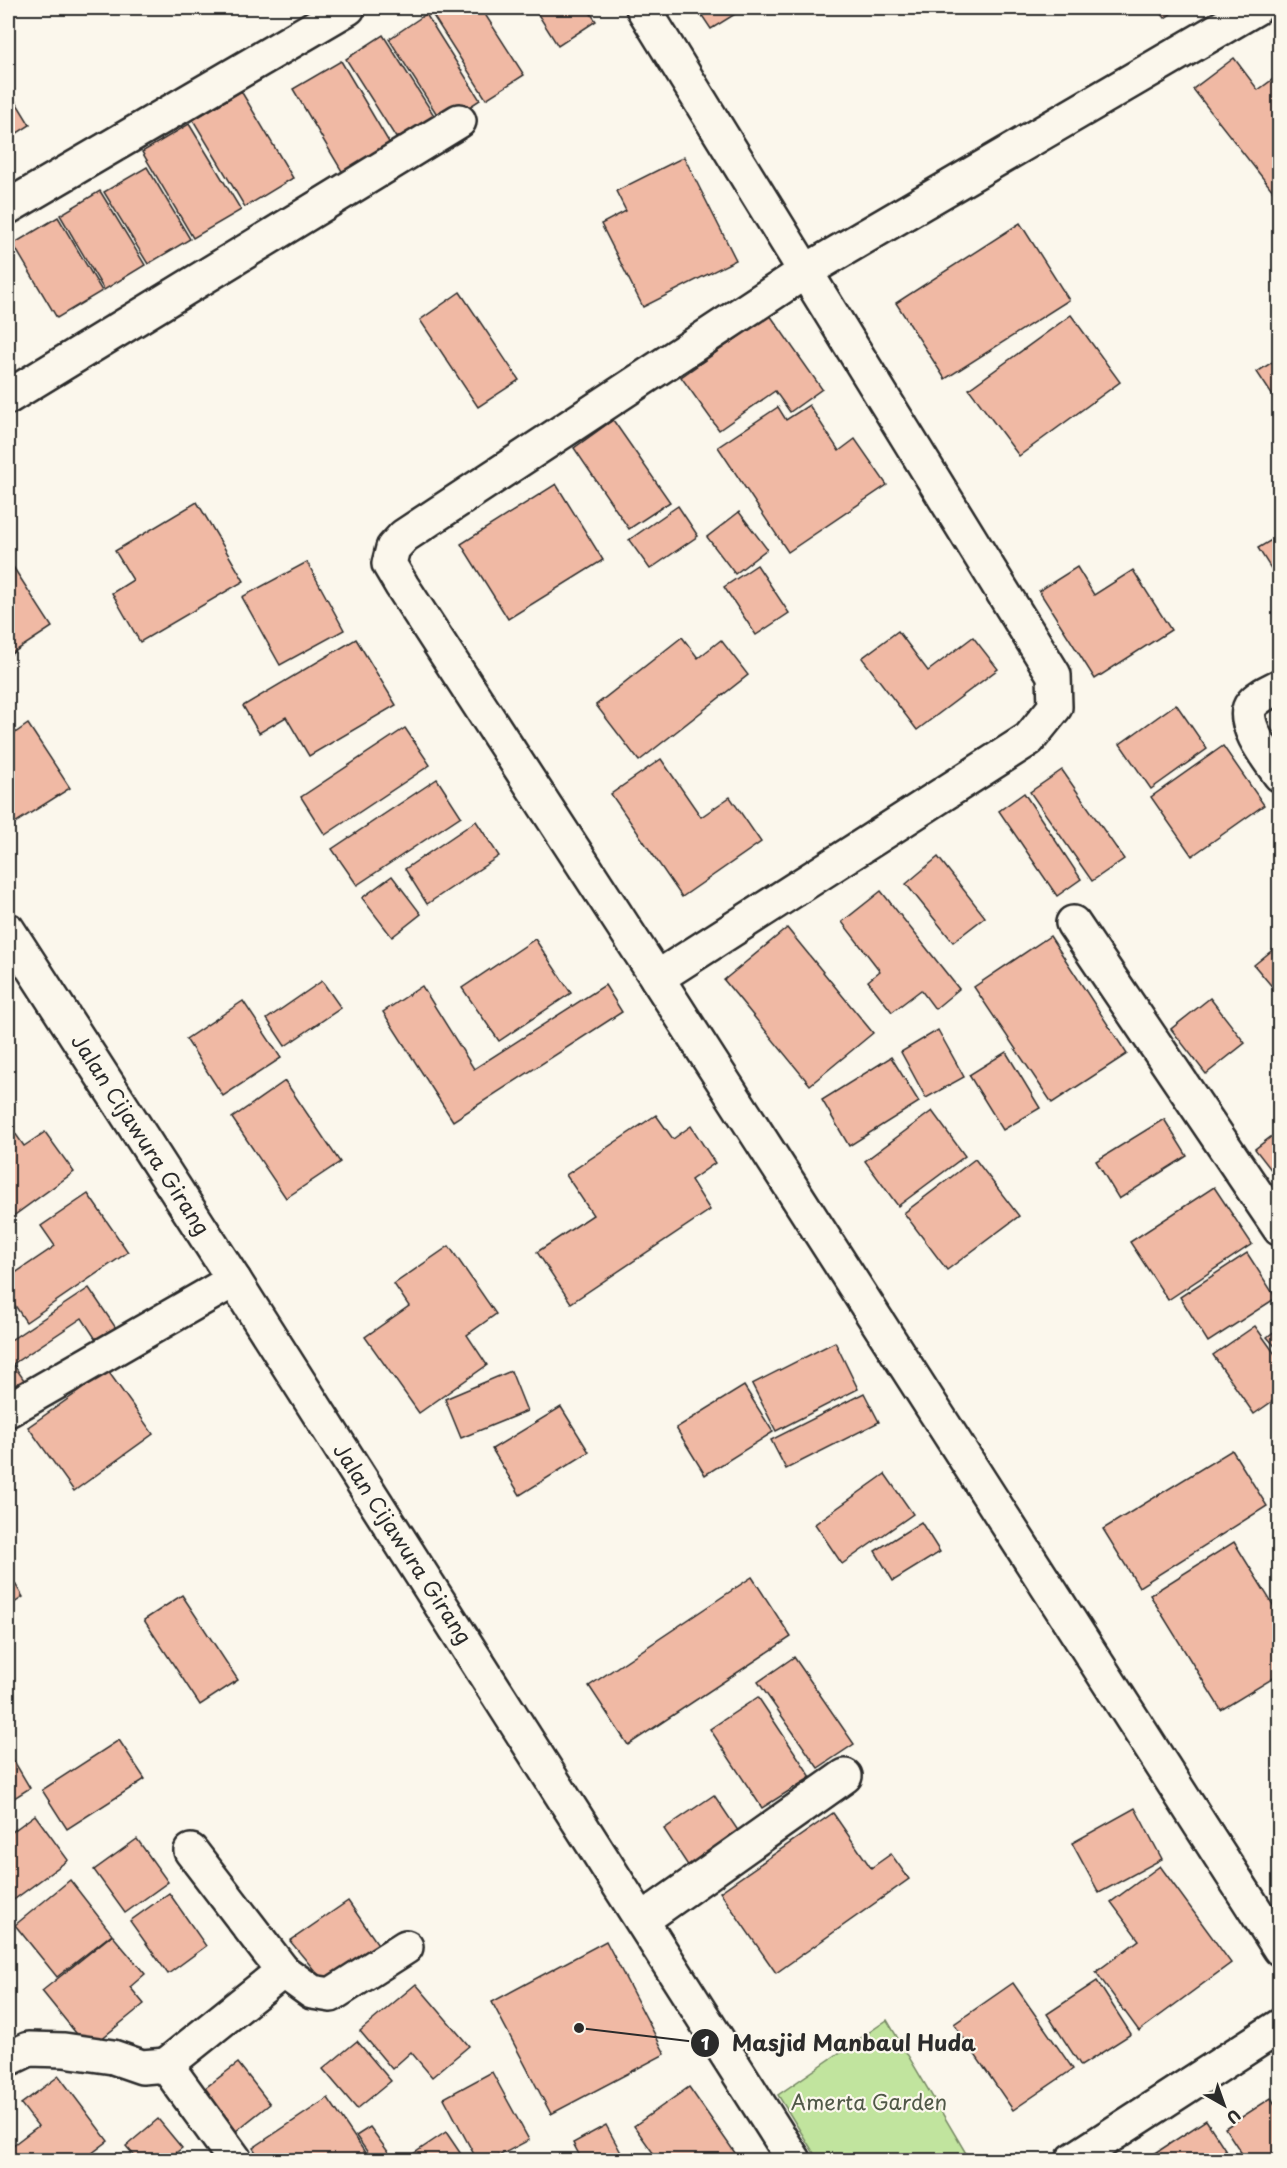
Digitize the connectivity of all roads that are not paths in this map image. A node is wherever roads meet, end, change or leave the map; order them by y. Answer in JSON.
{"nodes":[{"id":1,"x":348,"y":8,"type":"edge"},
{"id":2,"x":643,"y":8,"type":"edge"},
{"id":3,"x":1256,"y":8,"type":"edge"},
{"id":4,"x":459,"y":121,"type":"dead end"},
{"id":5,"x":8,"y":207,"type":"edge"},
{"id":6,"x":806,"y":271,"type":"junction"},
{"id":7,"x":8,"y":397,"type":"edge"},
{"id":8,"x":1280,"y":686,"type":"edge"},
{"id":9,"x":1280,"y":775,"type":"edge"},
{"id":10,"x":1073,"y":922,"type":"dead end"},
{"id":11,"x":8,"y":930,"type":"edge"},
{"id":12,"x":657,"y":978,"type":"junction"},
{"id":13,"x":1280,"y":1229,"type":"edge"},
{"id":14,"x":234,"y":1280,"type":"junction"},
{"id":15,"x":8,"y":1410,"type":"edge"},
{"id":16,"x":845,"y":1776,"type":"dead end"},
{"id":17,"x":191,"y":1851,"type":"dead end"},
{"id":18,"x":642,"y":1920,"type":"junction"},
{"id":19,"x":406,"y":1947,"type":"dead end"},
{"id":20,"x":1280,"y":1949,"type":"edge"},
{"id":21,"x":283,"y":1971,"type":"junction"},
{"id":22,"x":1280,"y":2026,"type":"edge"},
{"id":23,"x":8,"y":2059,"type":"edge"},
{"id":24,"x":166,"y":2065,"type":"junction"},
{"id":25,"x":235,"y":2160,"type":"edge"},
{"id":26,"x":794,"y":2160,"type":"edge"},
{"id":27,"x":1073,"y":2160,"type":"edge"}],
"edges":[{"from":1,"to":5,"type":"street"},
{"from":2,"to":6,"type":"street"},
{"from":3,"to":6,"type":"street"},
{"from":4,"to":7,"type":"street"},
{"from":6,"to":12,"type":"street"},
{"from":6,"to":12,"type":"street"},
{"from":8,"to":9,"type":"street"},
{"from":10,"to":13,"type":"street"},
{"from":11,"to":14,"type":"street","name":"Jalan Cijawura Girang"},
{"from":12,"to":20,"type":"street"},
{"from":14,"to":15,"type":"street"},
{"from":14,"to":18,"type":"street","name":"Jalan Cijawura Girang"},
{"from":16,"to":18,"type":"street"},
{"from":17,"to":21,"type":"street"},
{"from":18,"to":26,"type":"street","name":"Jalan Cijawura Girang"},
{"from":19,"to":21,"type":"street"},
{"from":21,"to":24,"type":"street"},
{"from":22,"to":27,"type":"street"},
{"from":23,"to":24,"type":"street"},
{"from":24,"to":25,"type":"street"}]}
